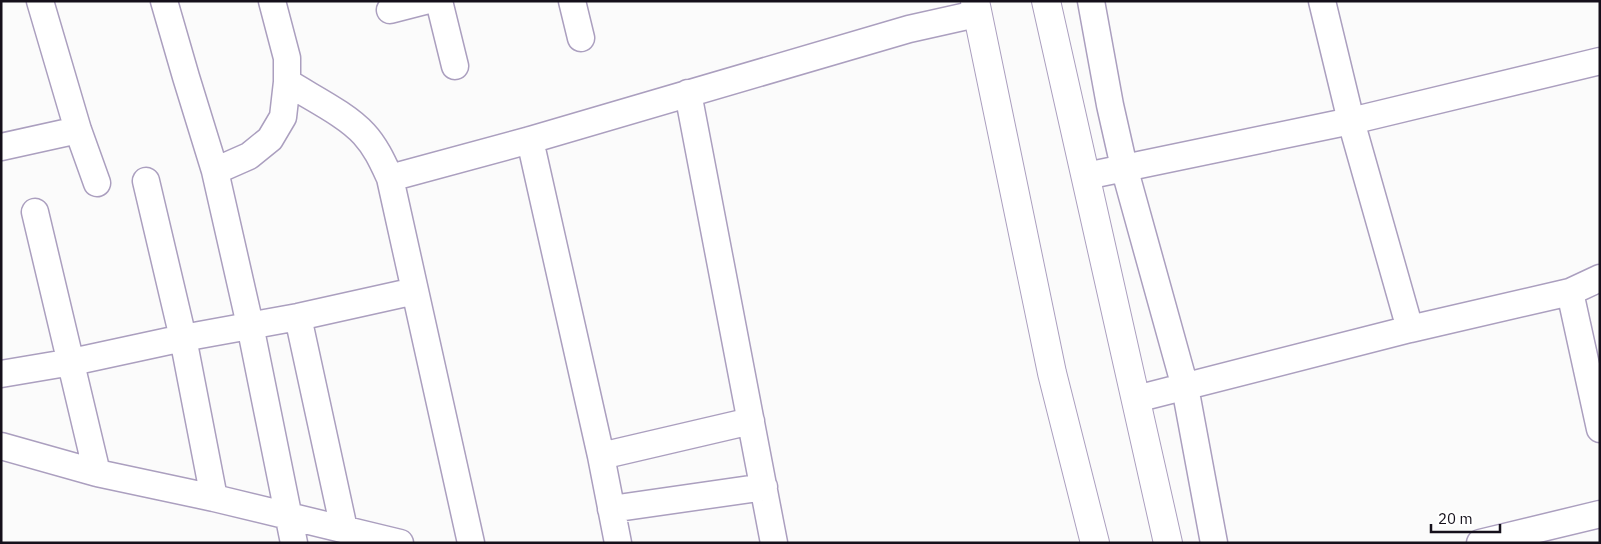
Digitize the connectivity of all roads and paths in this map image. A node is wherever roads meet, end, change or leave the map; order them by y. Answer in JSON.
{"nodes":[{"id":1,"x":40,"y":1,"type":"edge"},
{"id":2,"x":164,"y":1,"type":"edge"},
{"id":3,"x":272,"y":1,"type":"edge"},
{"id":4,"x":425,"y":1,"type":"edge"},
{"id":5,"x":439,"y":1,"type":"edge"},
{"id":6,"x":572,"y":1,"type":"edge"},
{"id":7,"x":1046,"y":1,"type":"edge"},
{"id":8,"x":1091,"y":1,"type":"edge"},
{"id":9,"x":1322,"y":1,"type":"edge"},
{"id":10,"x":976,"y":8,"type":"edge"},
{"id":11,"x":390,"y":10,"type":"dead end"},
{"id":12,"x":581,"y":38,"type":"dead end"},
{"id":13,"x":1600,"y":61,"type":"edge"},
{"id":14,"x":455,"y":66,"type":"dead end"},
{"id":15,"x":287,"y":82,"type":"junction"},
{"id":16,"x":688,"y":93,"type":"junction"},
{"id":17,"x":1351,"y":121,"type":"junction"},
{"id":18,"x":78,"y":130,"type":"junction"},
{"id":19,"x":530,"y":140,"type":"junction"},
{"id":20,"x":1,"y":146,"type":"edge"},
{"id":21,"x":1124,"y":167,"type":"junction"},
{"id":22,"x":215,"y":170,"type":"junction"},
{"id":23,"x":1086,"y":176,"type":"junction"},
{"id":24,"x":390,"y":178,"type":"junction"},
{"id":25,"x":146,"y":180,"type":"dead end"},
{"id":26,"x":96,"y":183,"type":"dead end"},
{"id":27,"x":36,"y":212,"type":"dead end"},
{"id":28,"x":1600,"y":278,"type":"edge"},
{"id":29,"x":415,"y":291,"type":"junction"},
{"id":30,"x":1570,"y":292,"type":"junction"},
{"id":31,"x":298,"y":317,"type":"junction"},
{"id":32,"x":250,"y":325,"type":"junction"},
{"id":33,"x":1410,"y":329,"type":"junction"},
{"id":34,"x":183,"y":338,"type":"junction"},
{"id":35,"x":72,"y":362,"type":"junction"},
{"id":36,"x":1,"y":374,"type":"edge"},
{"id":37,"x":1185,"y":386,"type":"junction"},
{"id":38,"x":1136,"y":400,"type":"junction"},
{"id":39,"x":751,"y":421,"type":"junction"},
{"id":40,"x":1600,"y":429,"type":"edge"},
{"id":41,"x":1,"y":446,"type":"edge"},
{"id":42,"x":601,"y":456,"type":"junction"},
{"id":43,"x":97,"y":473,"type":"junction"},
{"id":44,"x":764,"y":487,"type":"junction"},
{"id":45,"x":214,"y":498,"type":"junction"},
{"id":46,"x":611,"y":508,"type":"junction"},
{"id":47,"x":1600,"y":514,"type":"edge"},
{"id":48,"x":288,"y":516,"type":"junction"},
{"id":49,"x":344,"y":529,"type":"junction"},
{"id":50,"x":294,"y":543,"type":"edge"},
{"id":51,"x":400,"y":543,"type":"edge"},
{"id":52,"x":471,"y":543,"type":"edge"},
{"id":53,"x":618,"y":543,"type":"edge"},
{"id":54,"x":774,"y":543,"type":"edge"},
{"id":55,"x":1095,"y":543,"type":"edge"},
{"id":56,"x":1168,"y":543,"type":"edge"},
{"id":57,"x":1214,"y":543,"type":"edge"},
{"id":58,"x":1480,"y":543,"type":"edge"}],
"edges":[{"from":1,"to":18,"type":"street"},
{"from":2,"to":22,"type":"street"},
{"from":3,"to":15,"type":"street"},
{"from":4,"to":11,"type":"street"},
{"from":5,"to":14,"type":"street"},
{"from":6,"to":12,"type":"street"},
{"from":7,"to":23,"type":"highway"},
{"from":8,"to":21,"type":"street"},
{"from":9,"to":17,"type":"street"},
{"from":10,"to":16,"type":"street"},
{"from":10,"to":55,"type":"highway"},
{"from":13,"to":17,"type":"street"},
{"from":15,"to":22,"type":"street"},
{"from":15,"to":24,"type":"street"},
{"from":16,"to":19,"type":"street"},
{"from":16,"to":39,"type":"street"},
{"from":17,"to":21,"type":"street"},
{"from":17,"to":33,"type":"street"},
{"from":18,"to":20,"type":"street"},
{"from":18,"to":26,"type":"street"},
{"from":19,"to":24,"type":"street"},
{"from":19,"to":42,"type":"street"},
{"from":21,"to":23,"type":"street"},
{"from":21,"to":37,"type":"street"},
{"from":22,"to":32,"type":"street"},
{"from":23,"to":38,"type":"highway"},
{"from":24,"to":29,"type":"street"},
{"from":25,"to":34,"type":"street"},
{"from":27,"to":35,"type":"street"},
{"from":28,"to":30,"type":"street"},
{"from":29,"to":31,"type":"street"},
{"from":29,"to":52,"type":"street"},
{"from":30,"to":33,"type":"street"},
{"from":30,"to":40,"type":"street"},
{"from":31,"to":32,"type":"street"},
{"from":31,"to":49,"type":"street"},
{"from":32,"to":34,"type":"street"},
{"from":32,"to":48,"type":"street"},
{"from":33,"to":37,"type":"street"},
{"from":34,"to":35,"type":"street"},
{"from":34,"to":45,"type":"street"},
{"from":35,"to":36,"type":"street"},
{"from":35,"to":43,"type":"street"},
{"from":37,"to":38,"type":"street"},
{"from":37,"to":57,"type":"street"},
{"from":38,"to":56,"type":"highway"},
{"from":39,"to":42,"type":"street"},
{"from":39,"to":44,"type":"street"},
{"from":41,"to":43,"type":"street"},
{"from":42,"to":46,"type":"street"},
{"from":43,"to":45,"type":"street"},
{"from":44,"to":46,"type":"street"},
{"from":44,"to":54,"type":"street"},
{"from":45,"to":48,"type":"street"},
{"from":46,"to":53,"type":"street"},
{"from":47,"to":58,"type":"street"},
{"from":48,"to":49,"type":"street"},
{"from":48,"to":50,"type":"street"},
{"from":49,"to":51,"type":"street"}]}
